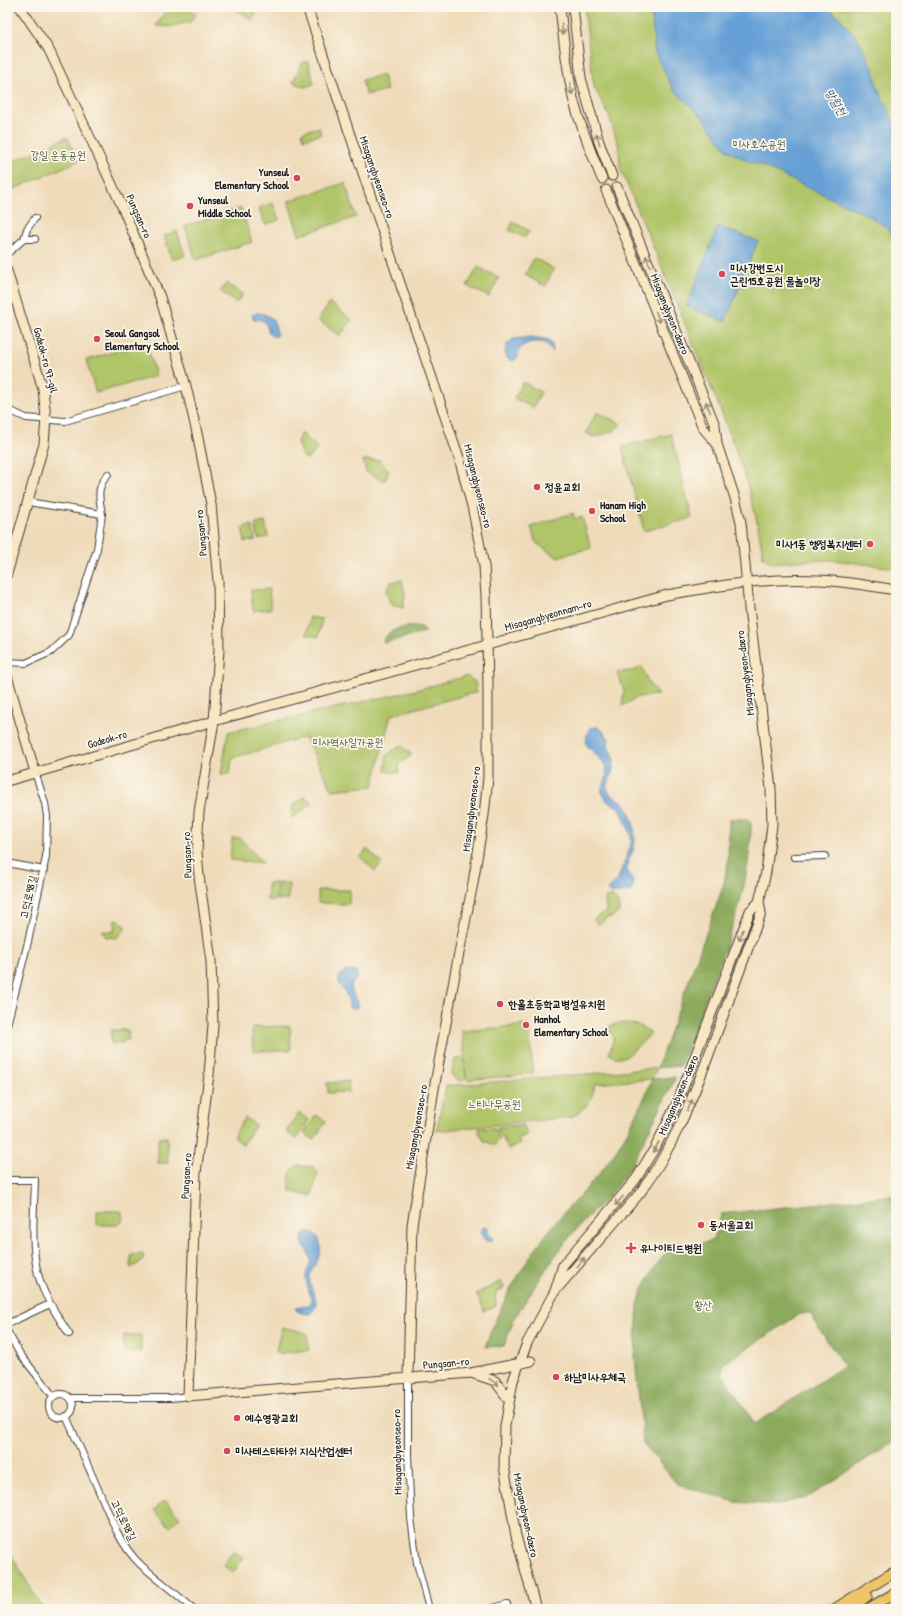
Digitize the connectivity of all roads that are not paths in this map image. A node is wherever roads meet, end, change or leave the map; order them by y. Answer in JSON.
{"nodes":[{"id":1,"x":20,"y":7,"type":"edge"},
{"id":2,"x":307,"y":7,"type":"edge"},
{"id":3,"x":560,"y":7,"type":"edge"},
{"id":4,"x":573,"y":7,"type":"edge"},
{"id":5,"x":612,"y":176,"type":"dead end"},
{"id":6,"x":602,"y":179,"type":"dead end"},
{"id":7,"x":617,"y":187,"type":"dead end"},
{"id":8,"x":606,"y":190,"type":"dead end"},
{"id":9,"x":35,"y":218,"type":"dead end"},
{"id":10,"x":24,"y":238,"type":"junction"},
{"id":11,"x":35,"y":239,"type":"dead end"},
{"id":12,"x":7,"y":254,"type":"edge"},
{"id":13,"x":7,"y":271,"type":"edge"},
{"id":14,"x":186,"y":386,"type":"junction"},
{"id":15,"x":7,"y":409,"type":"edge"},
{"id":16,"x":46,"y":418,"type":"junction"},
{"id":17,"x":717,"y":444,"type":"junction"},
{"id":18,"x":108,"y":474,"type":"dead end"},
{"id":19,"x":28,"y":502,"type":"junction"},
{"id":20,"x":102,"y":514,"type":"junction"},
{"id":21,"x":7,"y":574,"type":"edge"},
{"id":22,"x":747,"y":583,"type":"junction"},
{"id":23,"x":896,"y":590,"type":"edge"},
{"id":24,"x":487,"y":645,"type":"junction"},
{"id":25,"x":7,"y":662,"type":"edge"},
{"id":26,"x":7,"y":676,"type":"edge"},
{"id":27,"x":214,"y":721,"type":"junction"},
{"id":28,"x":35,"y":772,"type":"junction"},
{"id":29,"x":7,"y":780,"type":"edge"},
{"id":30,"x":825,"y":856,"type":"dead end"},
{"id":31,"x":794,"y":857,"type":"dead end"},
{"id":32,"x":7,"y":864,"type":"edge"},
{"id":33,"x":44,"y":870,"type":"junction"},
{"id":34,"x":7,"y":1026,"type":"edge"},
{"id":35,"x":7,"y":1180,"type":"edge"},
{"id":36,"x":50,"y":1304,"type":"junction"},
{"id":37,"x":7,"y":1324,"type":"edge"},
{"id":38,"x":7,"y":1331,"type":"edge"},
{"id":39,"x":69,"y":1334,"type":"dead end"},
{"id":40,"x":531,"y":1361,"type":"dead end"},
{"id":41,"x":520,"y":1364,"type":"junction"},
{"id":42,"x":471,"y":1373,"type":"junction"},
{"id":43,"x":408,"y":1378,"type":"junction"},
{"id":44,"x":54,"y":1396,"type":"junction"},
{"id":45,"x":188,"y":1396,"type":"junction"},
{"id":46,"x":70,"y":1398,"type":"junction"},
{"id":47,"x":509,"y":1400,"type":"junction"},
{"id":48,"x":66,"y":1416,"type":"junction"},
{"id":49,"x":896,"y":1574,"type":"edge"},
{"id":50,"x":894,"y":1593,"type":"edge"},
{"id":51,"x":507,"y":1604,"type":"dead end"},
{"id":52,"x":194,"y":1609,"type":"edge"},
{"id":53,"x":429,"y":1609,"type":"edge"},
{"id":54,"x":490,"y":1609,"type":"edge"},
{"id":55,"x":536,"y":1609,"type":"edge"},
{"id":56,"x":835,"y":1609,"type":"edge"},
{"id":57,"x":850,"y":1609,"type":"edge"},
{"id":58,"x":868,"y":1609,"type":"edge"},
{"id":59,"x":875,"y":1609,"type":"edge"}],
"edges":[{"from":1,"to":14,"type":"street","name":"Pungsan-ro"},
{"from":2,"to":24,"type":"street","name":"Misagangbyeonseo-ro"},
{"from":3,"to":6,"type":"street","one_way":true},
{"from":5,"to":4,"type":"street","one_way":true},
{"from":17,"to":7,"type":"street","name":"Misagangbyeon-daero","one_way":true},
{"from":8,"to":17,"type":"street","name":"Misagangbyeon-daero","one_way":true},
{"from":9,"to":10,"type":"street"},
{"from":10,"to":11,"type":"street"},
{"from":10,"to":12,"type":"street"},
{"from":13,"to":16,"type":"street","name":"Godeok-ro 97-gil"},
{"from":14,"to":16,"type":"street"},
{"from":14,"to":27,"type":"street","name":"Pungsan-ro"},
{"from":15,"to":16,"type":"street"},
{"from":16,"to":19,"type":"street","name":"Godeok-ro 97-gil"},
{"from":17,"to":22,"type":"street","name":"Misagangbyeon-daero"},
{"from":18,"to":20,"type":"street"},
{"from":19,"to":20,"type":"street"},
{"from":19,"to":21,"type":"street","name":"Godeok-ro 97-gil"},
{"from":20,"to":25,"type":"street"},
{"from":22,"to":23,"type":"street","name":"Misagangbyeonnam-ro"},
{"from":22,"to":24,"type":"street","name":"Misagangbyeonnam-ro"},
{"from":22,"to":41,"type":"street","name":"Misagangbyeon-daero"},
{"from":24,"to":27,"type":"street","name":"Misagangbyeonnam-ro"},
{"from":24,"to":43,"type":"street","name":"Misagangbyeonseo-ro"},
{"from":26,"to":28,"type":"street"},
{"from":27,"to":28,"type":"street","name":"Godeok-ro"},
{"from":27,"to":45,"type":"street","name":"Pungsan-ro"},
{"from":28,"to":29,"type":"street","name":"Godeok-ro"},
{"from":28,"to":33,"type":"street","name":"고덕로98길"},
{"from":30,"to":31,"type":"street"},
{"from":32,"to":33,"type":"street"},
{"from":33,"to":34,"type":"street","name":"고덕로98길"},
{"from":35,"to":36,"type":"street"},
{"from":36,"to":37,"type":"street"},
{"from":36,"to":39,"type":"street"},
{"from":38,"to":44,"type":"street"},
{"from":40,"to":41,"type":"street","name":"Pungsan-ro"},
{"from":41,"to":42,"type":"street","name":"Pungsan-ro"},
{"from":41,"to":47,"type":"street","name":"Misagangbyeon-daero"},
{"from":42,"to":43,"type":"street","name":"Pungsan-ro"},
{"from":42,"to":47,"type":"street","one_way":true},
{"from":43,"to":45,"type":"street","name":"Pungsan-ro"},
{"from":43,"to":53,"type":"street","name":"Misagangbyeonseo-ro"},
{"from":44,"to":46,"type":"street"},
{"from":44,"to":48,"type":"street"},
{"from":45,"to":46,"type":"street"},
{"from":46,"to":48,"type":"street"},
{"from":47,"to":55,"type":"street","name":"Misagangbyeon-daero"},
{"from":48,"to":52,"type":"street","name":"고덕로98길"},
{"from":49,"to":56,"type":"main road"},
{"from":49,"to":57,"type":"main road"},
{"from":50,"to":58,"type":"main road"},
{"from":50,"to":59,"type":"main road"},
{"from":51,"to":54,"type":"street"}]}
